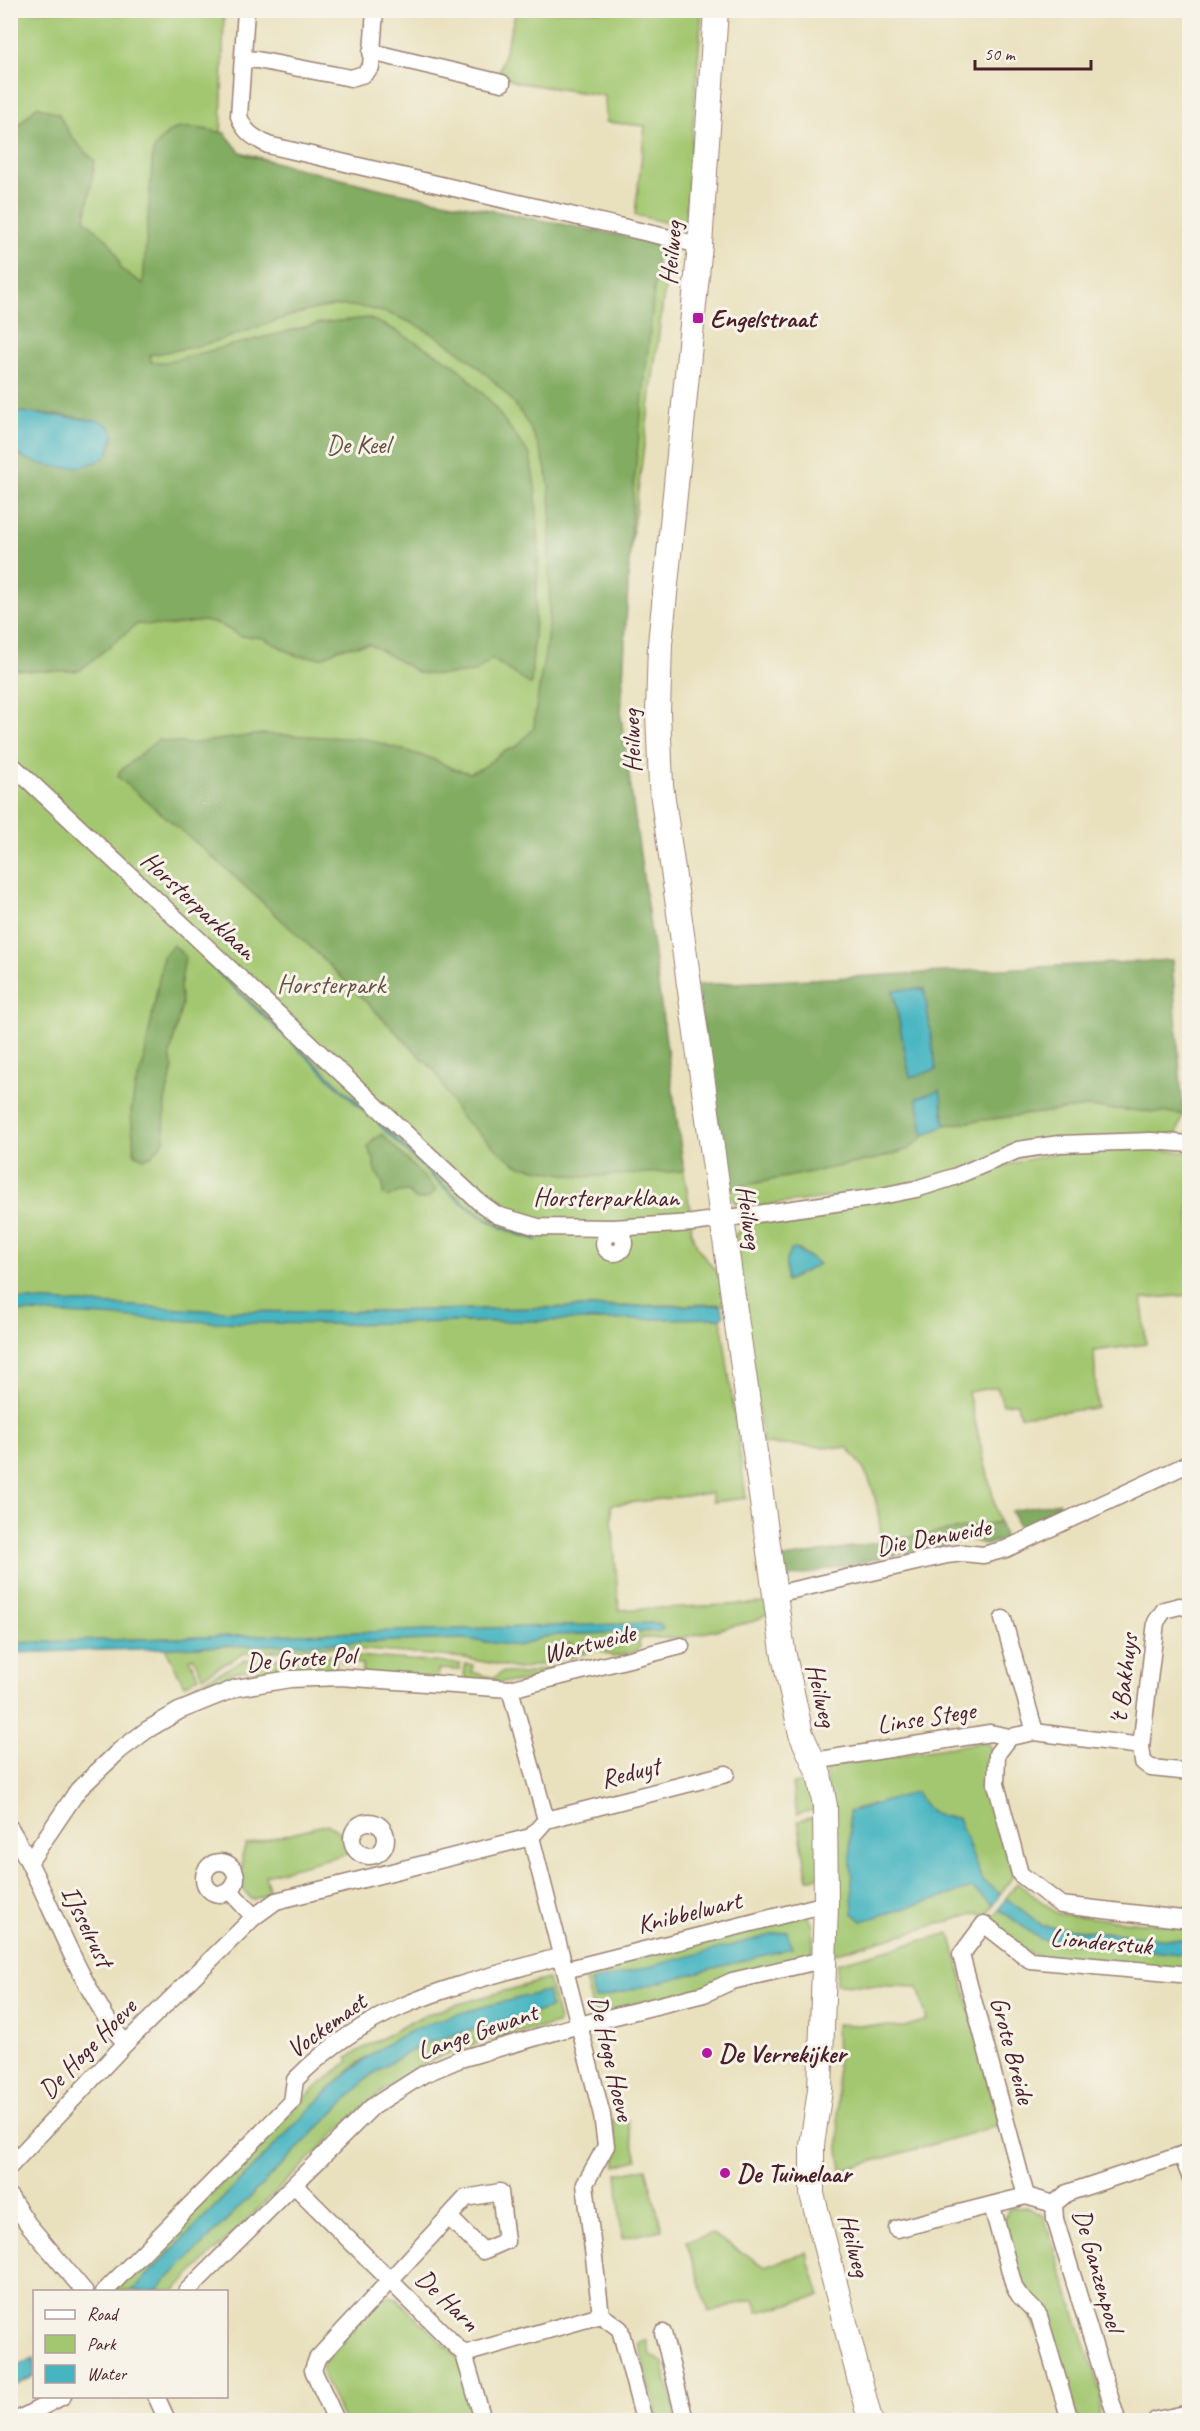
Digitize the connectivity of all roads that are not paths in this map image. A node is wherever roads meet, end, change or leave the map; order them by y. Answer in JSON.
{"nodes":[{"id":1,"x":246,"y":10,"type":"edge"},
{"id":2,"x":375,"y":10,"type":"edge"},
{"id":3,"x":716,"y":10,"type":"edge"},
{"id":4,"x":371,"y":52,"type":"junction"},
{"id":5,"x":250,"y":59,"type":"junction"},
{"id":6,"x":502,"y":83,"type":"dead end"},
{"id":7,"x":700,"y":245,"type":"junction"},
{"id":8,"x":10,"y":763,"type":"edge"},
{"id":9,"x":1190,"y":1143,"type":"edge"},
{"id":10,"x":721,"y":1219,"type":"junction"},
{"id":11,"x":1190,"y":1463,"type":"edge"},
{"id":12,"x":776,"y":1594,"type":"junction"},
{"id":13,"x":1190,"y":1608,"type":"edge"},
{"id":14,"x":1003,"y":1619,"type":"dead end"},
{"id":15,"x":681,"y":1646,"type":"dead end"},
{"id":16,"x":510,"y":1689,"type":"junction"},
{"id":17,"x":1035,"y":1732,"type":"junction"},
{"id":18,"x":1010,"y":1737,"type":"junction"},
{"id":19,"x":1141,"y":1746,"type":"junction"},
{"id":20,"x":814,"y":1761,"type":"junction"},
{"id":21,"x":1190,"y":1772,"type":"edge"},
{"id":22,"x":726,"y":1774,"type":"dead end"},
{"id":23,"x":546,"y":1820,"type":"junction"},
{"id":24,"x":10,"y":1828,"type":"edge"},
{"id":25,"x":531,"y":1837,"type":"junction"},
{"id":26,"x":373,"y":1855,"type":"dead end"},
{"id":27,"x":30,"y":1861,"type":"junction"},
{"id":28,"x":379,"y":1874,"type":"junction"},
{"id":29,"x":230,"y":1891,"type":"dead end"},
{"id":30,"x":826,"y":1904,"type":"junction"},
{"id":31,"x":254,"y":1917,"type":"junction"},
{"id":32,"x":1190,"y":1920,"type":"edge"},
{"id":33,"x":984,"y":1924,"type":"joint"},
{"id":34,"x":822,"y":1960,"type":"junction"},
{"id":35,"x":563,"y":1963,"type":"junction"},
{"id":36,"x":1190,"y":1976,"type":"edge"},
{"id":37,"x":579,"y":2025,"type":"junction"},
{"id":38,"x":126,"y":2043,"type":"junction"},
{"id":39,"x":1186,"y":2154,"type":"edge"},
{"id":40,"x":10,"y":2166,"type":"edge"},
{"id":41,"x":1190,"y":2176,"type":"edge"},
{"id":42,"x":294,"y":2185,"type":"junction"},
{"id":43,"x":1026,"y":2196,"type":"junction"},
{"id":44,"x":10,"y":2197,"type":"edge"},
{"id":45,"x":1054,"y":2204,"type":"junction"},
{"id":46,"x":992,"y":2206,"type":"junction"},
{"id":47,"x":449,"y":2217,"type":"dead end"},
{"id":48,"x":897,"y":2229,"type":"dead end"},
{"id":49,"x":390,"y":2279,"type":"junction"},
{"id":50,"x":83,"y":2290,"type":"edge"},
{"id":51,"x":106,"y":2290,"type":"edge"},
{"id":52,"x":188,"y":2290,"type":"edge"},
{"id":53,"x":601,"y":2315,"type":"junction"},
{"id":54,"x":663,"y":2333,"type":"dead end"},
{"id":55,"x":464,"y":2354,"type":"junction"},
{"id":56,"x":61,"y":2398,"type":"edge"},
{"id":57,"x":156,"y":2398,"type":"edge"},
{"id":58,"x":1190,"y":2413,"type":"edge"},
{"id":59,"x":17,"y":2421,"type":"edge"},
{"id":60,"x":166,"y":2421,"type":"edge"},
{"id":61,"x":336,"y":2421,"type":"edge"},
{"id":62,"x":483,"y":2421,"type":"edge"},
{"id":63,"x":644,"y":2421,"type":"edge"},
{"id":64,"x":685,"y":2421,"type":"edge"},
{"id":65,"x":870,"y":2421,"type":"edge"},
{"id":66,"x":1070,"y":2421,"type":"edge"},
{"id":67,"x":1117,"y":2421,"type":"edge"},
{"id":68,"x":1156,"y":2421,"type":"edge"}],
"edges":[{"from":1,"to":5,"type":"street"},
{"from":2,"to":4,"type":"street"},
{"from":3,"to":7,"type":"street","name":"Heilweg"},
{"from":4,"to":5,"type":"street"},
{"from":4,"to":6,"type":"street"},
{"from":5,"to":7,"type":"street"},
{"from":7,"to":10,"type":"street","name":"Heilweg"},
{"from":8,"to":10,"type":"street","name":"Horsterparklaan"},
{"from":9,"to":10,"type":"street","name":"Horsterparklaan"},
{"from":10,"to":12,"type":"street","name":"Heilweg"},
{"from":11,"to":12,"type":"street","name":"Die Denweide"},
{"from":12,"to":20,"type":"street","name":"Heilweg"},
{"from":13,"to":19,"type":"street","name":"'t Bakhuys"},
{"from":14,"to":17,"type":"street"},
{"from":15,"to":16,"type":"street","name":"Wartweide"},
{"from":16,"to":23,"type":"street"},
{"from":16,"to":27,"type":"street","name":"De Grote Pol"},
{"from":17,"to":18,"type":"street","name":"Linse Stege"},
{"from":17,"to":19,"type":"street","name":"Linse Stege"},
{"from":18,"to":20,"type":"street","name":"Linse Stege"},
{"from":18,"to":32,"type":"street"},
{"from":19,"to":21,"type":"street"},
{"from":20,"to":30,"type":"street","name":"Heilweg"},
{"from":22,"to":23,"type":"street","name":"Reduyt"},
{"from":23,"to":25,"type":"street"},
{"from":24,"to":27,"type":"street","name":"IJsselrust"},
{"from":25,"to":28,"type":"street","name":"De Hoge Hoeve"},
{"from":25,"to":35,"type":"street","name":"De Hoge Hoeve"},
{"from":26,"to":28,"type":"street"},
{"from":27,"to":38,"type":"street","name":"IJsselrust"},
{"from":28,"to":31,"type":"street","name":"De Hoge Hoeve"},
{"from":29,"to":31,"type":"street"},
{"from":30,"to":34,"type":"street","name":"Heilweg"},
{"from":30,"to":35,"type":"street","name":"Knibbelwart"},
{"from":31,"to":38,"type":"street","name":"De Hoge Hoeve"},
{"from":33,"to":36,"type":"street","name":"Lionderstuk"},
{"from":33,"to":43,"type":"street","name":"Grote Breide"},
{"from":34,"to":37,"type":"street","name":"Lange Gewant"},
{"from":34,"to":65,"type":"street","name":"Heilweg"},
{"from":35,"to":37,"type":"street","name":"De Hoge Hoeve"},
{"from":35,"to":51,"type":"street","name":"Vockemaet"},
{"from":37,"to":42,"type":"street","name":"Lange Gewant"},
{"from":37,"to":53,"type":"street","name":"De Hoge Hoeve"},
{"from":38,"to":40,"type":"street","name":"De Hoge Hoeve"},
{"from":39,"to":41,"type":"street"},
{"from":39,"to":45,"type":"street","name":"De Ganzenpoel"},
{"from":42,"to":49,"type":"street","name":"De Harn"},
{"from":42,"to":52,"type":"street","name":"Lange Gewant"},
{"from":43,"to":45,"type":"street"},
{"from":43,"to":46,"type":"street"},
{"from":44,"to":50,"type":"street"},
{"from":45,"to":67,"type":"street","name":"De Ganzenpoel"},
{"from":46,"to":48,"type":"street"},
{"from":46,"to":66,"type":"street"},
{"from":47,"to":49,"type":"street"},
{"from":49,"to":55,"type":"street","name":"De Harn"},
{"from":49,"to":61,"type":"street"},
{"from":53,"to":55,"type":"street","name":"De Harn"},
{"from":53,"to":63,"type":"street"},
{"from":54,"to":64,"type":"street"},
{"from":55,"to":62,"type":"street"},
{"from":56,"to":59,"type":"street"},
{"from":57,"to":60,"type":"street"},
{"from":58,"to":68,"type":"street"}]}
